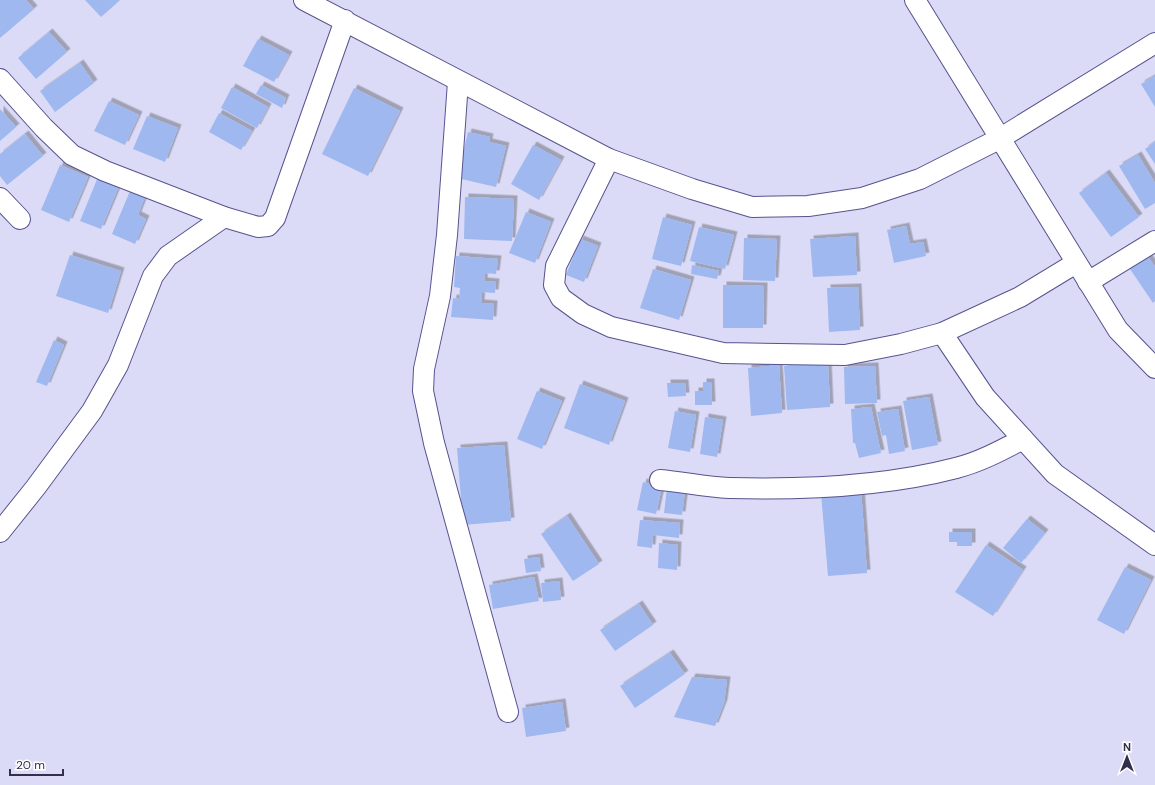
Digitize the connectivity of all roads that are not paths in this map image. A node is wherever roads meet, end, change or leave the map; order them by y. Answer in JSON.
{"nodes":[{"id":1,"x":304,"y":0,"type":"edge"},
{"id":2,"x":915,"y":0,"type":"edge"},
{"id":3,"x":345,"y":20,"type":"junction"},
{"id":4,"x":1155,"y":42,"type":"edge"},
{"id":5,"x":0,"y":79,"type":"edge"},
{"id":6,"x":458,"y":82,"type":"junction"},
{"id":7,"x":999,"y":139,"type":"junction"},
{"id":8,"x":609,"y":159,"type":"junction"},
{"id":9,"x":0,"y":198,"type":"edge"},
{"id":10,"x":224,"y":217,"type":"junction"},
{"id":11,"x":20,"y":219,"type":"dead end"},
{"id":12,"x":1155,"y":241,"type":"edge"},
{"id":13,"x":1076,"y":263,"type":"junction"},
{"id":14,"x":1088,"y":282,"type":"junction"},
{"id":15,"x":942,"y":333,"type":"junction"},
{"id":16,"x":1155,"y":368,"type":"edge"},
{"id":17,"x":1023,"y":439,"type":"junction"},
{"id":18,"x":660,"y":480,"type":"dead end"},
{"id":19,"x":0,"y":532,"type":"edge"},
{"id":20,"x":1155,"y":545,"type":"edge"},
{"id":21,"x":508,"y":712,"type":"dead end"}],
"edges":[{"from":1,"to":3,"type":"street"},
{"from":2,"to":7,"type":"street"},
{"from":3,"to":6,"type":"street"},
{"from":3,"to":10,"type":"street"},
{"from":4,"to":7,"type":"street"},
{"from":5,"to":10,"type":"street"},
{"from":6,"to":8,"type":"street"},
{"from":6,"to":21,"type":"street"},
{"from":7,"to":8,"type":"street"},
{"from":7,"to":13,"type":"street"},
{"from":8,"to":15,"type":"street"},
{"from":9,"to":11,"type":"street"},
{"from":10,"to":19,"type":"street"},
{"from":12,"to":14,"type":"street"},
{"from":13,"to":14,"type":"street"},
{"from":13,"to":15,"type":"street"},
{"from":14,"to":16,"type":"street"},
{"from":15,"to":17,"type":"street"},
{"from":17,"to":18,"type":"street"},
{"from":17,"to":20,"type":"street"}]}
